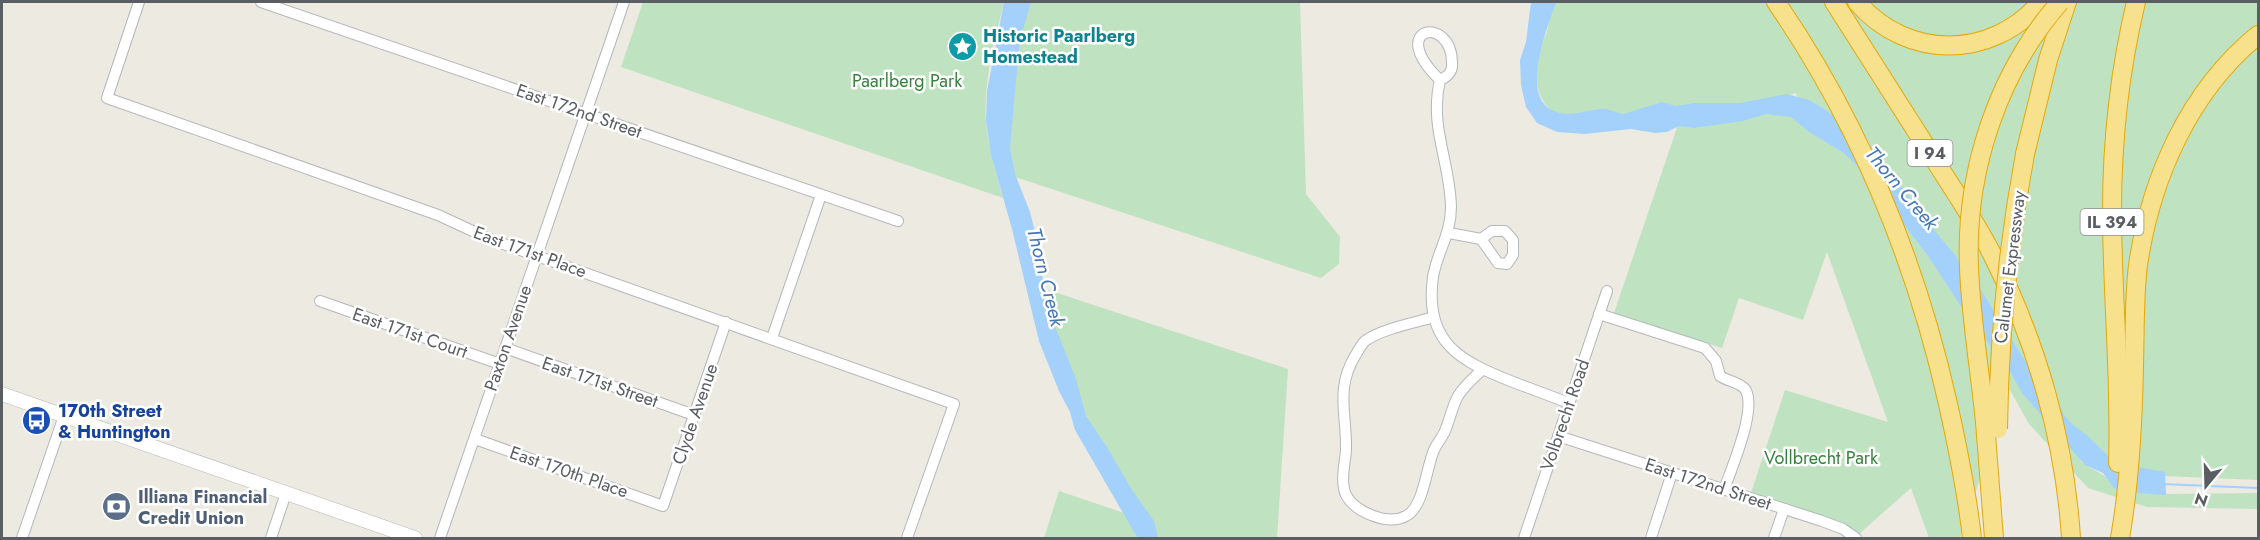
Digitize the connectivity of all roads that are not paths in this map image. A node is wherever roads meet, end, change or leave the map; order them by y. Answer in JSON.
{"nodes":[{"id":1,"x":139,"y":2,"type":"edge"},
{"id":2,"x":261,"y":2,"type":"edge"},
{"id":3,"x":624,"y":2,"type":"edge"},
{"id":4,"x":1776,"y":2,"type":"edge"},
{"id":5,"x":1834,"y":2,"type":"edge"},
{"id":6,"x":1857,"y":2,"type":"edge"},
{"id":7,"x":2041,"y":2,"type":"edge"},
{"id":8,"x":2060,"y":2,"type":"edge"},
{"id":9,"x":2067,"y":2,"type":"edge"},
{"id":10,"x":2136,"y":2,"type":"edge"},
{"id":11,"x":2259,"y":35,"type":"edge"},
{"id":12,"x":1440,"y":80,"type":"dead end"},
{"id":13,"x":586,"y":113,"type":"junction"},
{"id":14,"x":821,"y":195,"type":"junction"},
{"id":15,"x":898,"y":221,"type":"dead end"},
{"id":16,"x":1449,"y":233,"type":"junction"},
{"id":17,"x":1481,"y":239,"type":"dead end"},
{"id":18,"x":536,"y":256,"type":"junction"},
{"id":19,"x":1607,"y":291,"type":"dead end"},
{"id":20,"x":320,"y":302,"type":"dead end"},
{"id":21,"x":1599,"y":314,"type":"junction"},
{"id":22,"x":1434,"y":317,"type":"junction"},
{"id":23,"x":726,"y":322,"type":"junction"},
{"id":24,"x":772,"y":338,"type":"junction"},
{"id":25,"x":505,"y":348,"type":"junction"},
{"id":26,"x":500,"y":364,"type":"junction"},
{"id":27,"x":1482,"y":370,"type":"junction"},
{"id":28,"x":2,"y":394,"type":"edge"},
{"id":29,"x":1569,"y":404,"type":"junction"},
{"id":30,"x":694,"y":415,"type":"junction"},
{"id":31,"x":64,"y":416,"type":"junction"},
{"id":32,"x":1992,"y":426,"type":"junction"},
{"id":33,"x":1558,"y":436,"type":"junction"},
{"id":34,"x":474,"y":439,"type":"junction"},
{"id":35,"x":2125,"y":447,"type":"junction"},
{"id":36,"x":1672,"y":473,"type":"junction"},
{"id":37,"x":1724,"y":490,"type":"junction"},
{"id":38,"x":286,"y":493,"type":"junction"},
{"id":39,"x":2121,"y":503,"type":"junction"},
{"id":40,"x":663,"y":506,"type":"joint"},
{"id":41,"x":1784,"y":509,"type":"junction"},
{"id":42,"x":22,"y":538,"type":"edge"},
{"id":43,"x":271,"y":538,"type":"edge"},
{"id":44,"x":415,"y":538,"type":"edge"},
{"id":45,"x":440,"y":538,"type":"edge"},
{"id":46,"x":907,"y":538,"type":"edge"},
{"id":47,"x":1524,"y":538,"type":"edge"},
{"id":48,"x":1651,"y":538,"type":"edge"},
{"id":49,"x":1774,"y":538,"type":"edge"},
{"id":50,"x":1856,"y":538,"type":"edge"},
{"id":51,"x":1972,"y":538,"type":"edge"},
{"id":52,"x":1994,"y":538,"type":"edge"},
{"id":53,"x":2001,"y":538,"type":"edge"},
{"id":54,"x":2071,"y":538,"type":"edge"},
{"id":55,"x":2114,"y":538,"type":"edge"},
{"id":56,"x":2120,"y":538,"type":"edge"}],
"edges":[{"from":1,"to":18,"type":"street","name":"East 171st Place"},
{"from":2,"to":13,"type":"street","name":"East 172nd Street"},
{"from":3,"to":13,"type":"street","name":"Paxton Avenue"},
{"from":4,"to":51,"type":"highway"},
{"from":5,"to":54,"type":"highway","number":"I 94"},
{"from":6,"to":7,"type":"highway"},
{"from":8,"to":32,"type":"highway","bridge":true},
{"from":9,"to":32,"type":"highway","name":"Calumet Expressway","bridge":true},
{"from":10,"to":35,"type":"highway","number":"IL 394"},
{"from":11,"to":35,"type":"highway"},
{"from":12,"to":16,"type":"street"},
{"from":13,"to":14,"type":"street","name":"East 172nd Street"},
{"from":13,"to":18,"type":"street","name":"Paxton Avenue"},
{"from":14,"to":15,"type":"street","name":"East 172nd Street"},
{"from":14,"to":24,"type":"street"},
{"from":16,"to":17,"type":"street"},
{"from":16,"to":22,"type":"street"},
{"from":18,"to":23,"type":"street","name":"East 171st Place"},
{"from":18,"to":25,"type":"street","name":"Paxton Avenue"},
{"from":19,"to":21,"type":"street","name":"Volbrecht Road"},
{"from":20,"to":26,"type":"street","name":"East 171st Court"},
{"from":21,"to":29,"type":"street","name":"Volbrecht Road"},
{"from":21,"to":37,"type":"street"},
{"from":22,"to":27,"type":"street"},
{"from":22,"to":27,"type":"street"},
{"from":23,"to":24,"type":"street","name":"East 171st Place"},
{"from":23,"to":30,"type":"street","name":"Clyde Avenue"},
{"from":24,"to":46,"type":"street","name":"East 171st Place"},
{"from":25,"to":26,"type":"street","name":"Paxton Avenue"},
{"from":25,"to":30,"type":"street","name":"East 171st Street"},
{"from":26,"to":34,"type":"street","name":"Paxton Avenue"},
{"from":27,"to":29,"type":"street"},
{"from":28,"to":31,"type":"street"},
{"from":29,"to":33,"type":"street","name":"Volbrecht Road"},
{"from":30,"to":40,"type":"street","name":"Clyde Avenue"},
{"from":31,"to":38,"type":"street"},
{"from":31,"to":42,"type":"street"},
{"from":32,"to":52,"type":"highway"},
{"from":32,"to":53,"type":"highway","name":"Calumet Expressway"},
{"from":33,"to":36,"type":"street","name":"East 172nd Street"},
{"from":33,"to":47,"type":"street","name":"Volbrecht Road"},
{"from":34,"to":40,"type":"street","name":"East 170th Place"},
{"from":34,"to":45,"type":"street","name":"Paxton Avenue"},
{"from":35,"to":39,"type":"highway"},
{"from":36,"to":37,"type":"street","name":"East 172nd Street"},
{"from":36,"to":48,"type":"street"},
{"from":37,"to":41,"type":"street","name":"East 172nd Street"},
{"from":38,"to":43,"type":"street"},
{"from":38,"to":44,"type":"street"},
{"from":39,"to":55,"type":"highway"},
{"from":39,"to":56,"type":"highway"},
{"from":41,"to":49,"type":"street"},
{"from":41,"to":50,"type":"street","name":"East 172nd Street"}]}
